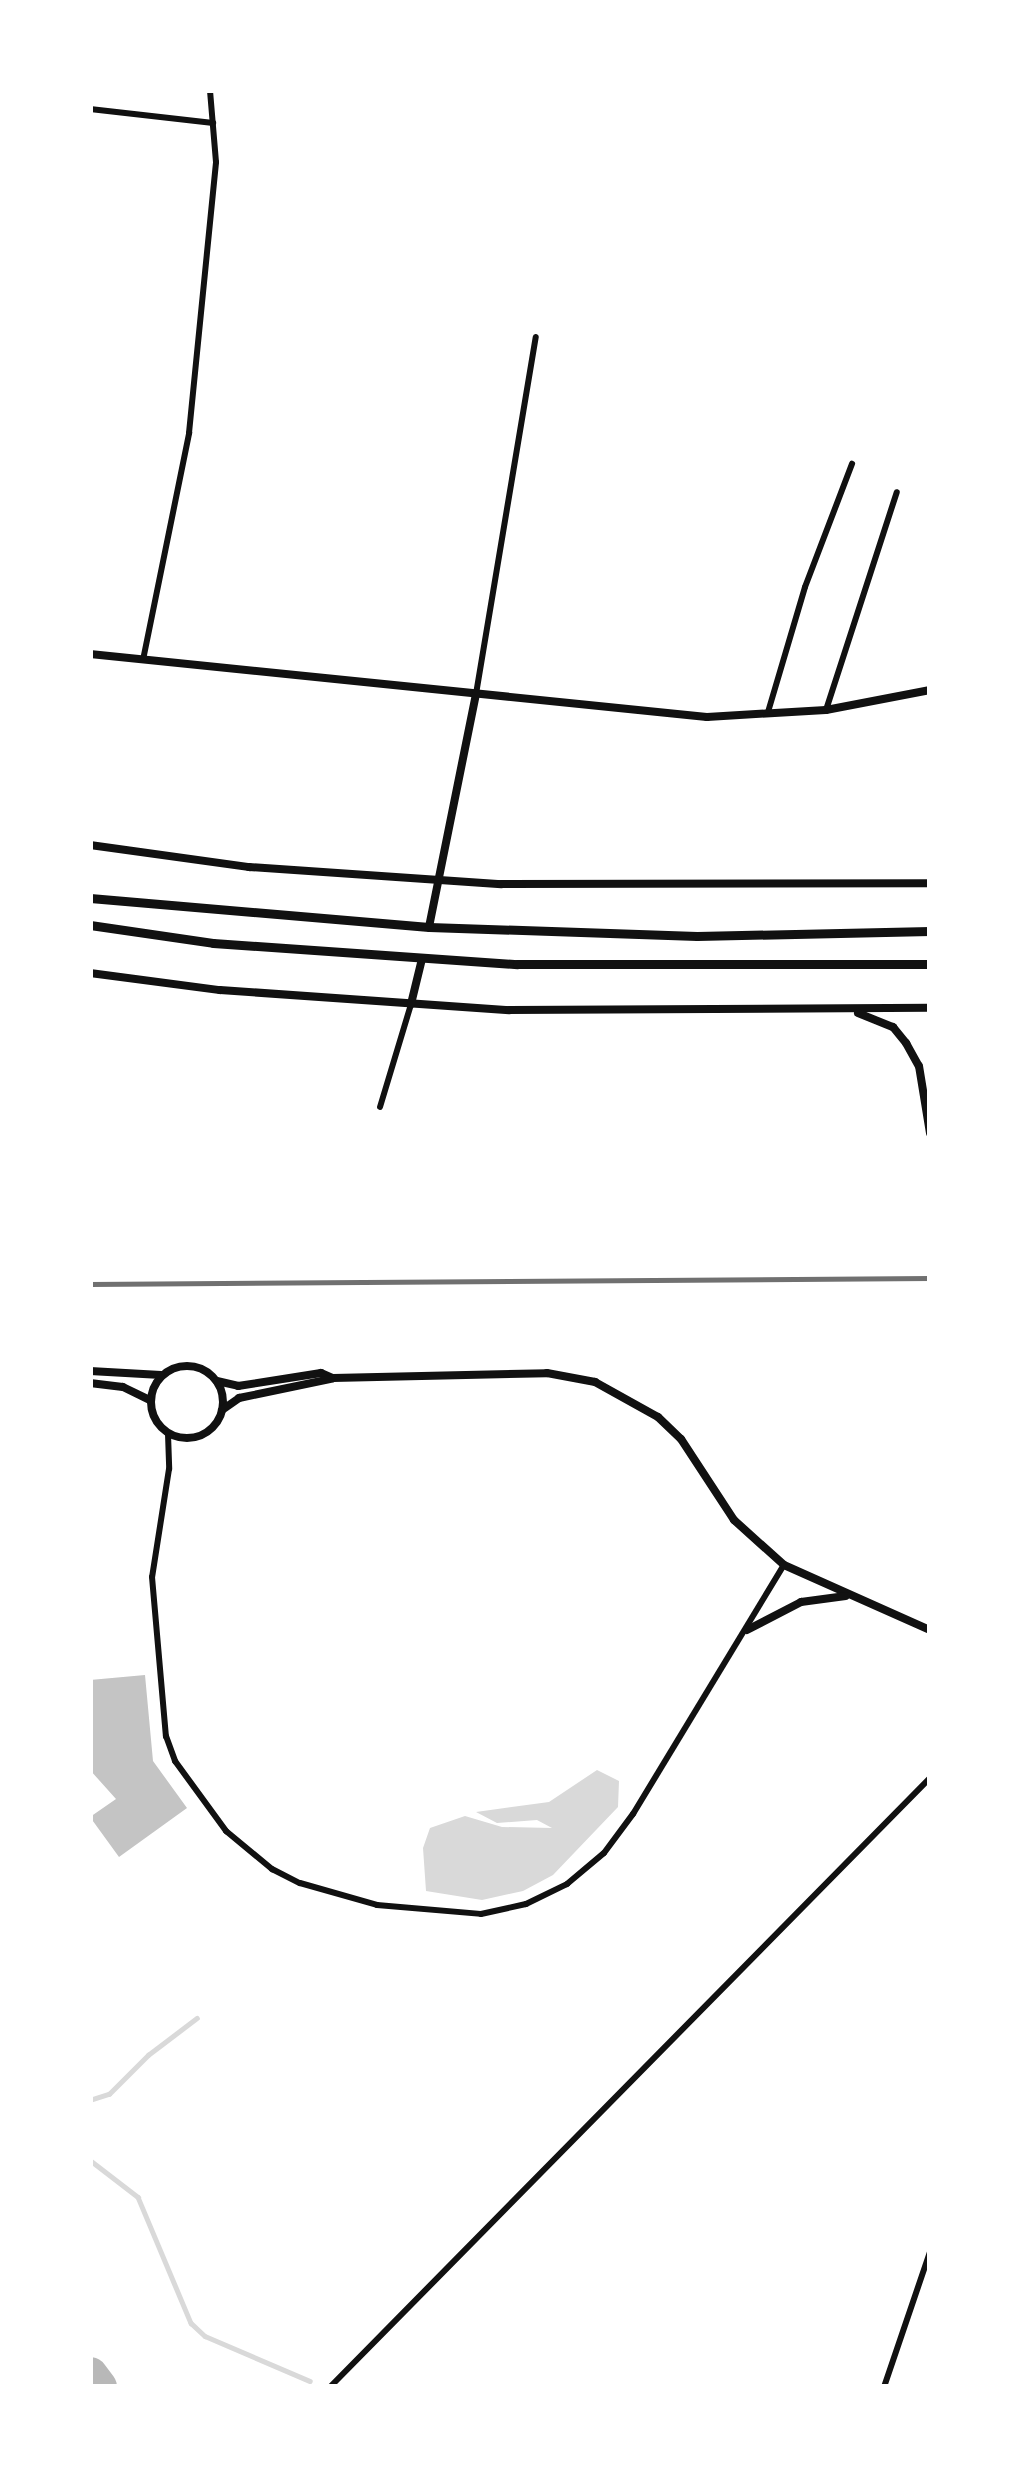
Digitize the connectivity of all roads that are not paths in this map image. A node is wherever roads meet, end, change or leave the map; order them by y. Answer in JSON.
{"nodes":[{"id":1,"x":210,"y":90,"type":"edge"},
{"id":2,"x":90,"y":109,"type":"edge"},
{"id":3,"x":213,"y":123,"type":"junction"},
{"id":4,"x":536,"y":337,"type":"dead end"},
{"id":5,"x":852,"y":464,"type":"dead end"},
{"id":6,"x":897,"y":493,"type":"dead end"},
{"id":7,"x":90,"y":654,"type":"edge"},
{"id":8,"x":143,"y":660,"type":"junction"},
{"id":9,"x":930,"y":690,"type":"edge"},
{"id":10,"x":476,"y":694,"type":"junction"},
{"id":11,"x":826,"y":710,"type":"junction"},
{"id":12,"x":767,"y":716,"type":"junction"},
{"id":13,"x":90,"y":845,"type":"edge"},
{"id":14,"x":440,"y":881,"type":"junction"},
{"id":15,"x":930,"y":883,"type":"edge"},
{"id":16,"x":90,"y":898,"type":"edge"},
{"id":17,"x":90,"y":925,"type":"edge"},
{"id":18,"x":429,"y":927,"type":"junction"},
{"id":19,"x":930,"y":931,"type":"edge"},
{"id":20,"x":422,"y":959,"type":"junction"},
{"id":21,"x":930,"y":964,"type":"edge"},
{"id":22,"x":90,"y":973,"type":"edge"},
{"id":23,"x":411,"y":1004,"type":"junction"},
{"id":24,"x":930,"y":1008,"type":"edge"},
{"id":25,"x":833,"y":1009,"type":"junction"},
{"id":26,"x":380,"y":1107,"type":"dead end"},
{"id":27,"x":930,"y":1133,"type":"edge"},
{"id":28,"x":90,"y":1371,"type":"edge"},
{"id":29,"x":163,"y":1374,"type":"junction"},
{"id":30,"x":333,"y":1378,"type":"junction"},
{"id":31,"x":217,"y":1381,"type":"junction"},
{"id":32,"x":90,"y":1383,"type":"edge"},
{"id":33,"x":150,"y":1400,"type":"junction"},
{"id":34,"x":222,"y":1410,"type":"junction"},
{"id":35,"x":168,"y":1434,"type":"junction"},
{"id":36,"x":784,"y":1565,"type":"junction"},
{"id":37,"x":850,"y":1595,"type":"junction"},
{"id":38,"x":930,"y":1626,"type":"edge"},
{"id":39,"x":747,"y":1630,"type":"junction"},
{"id":40,"x":930,"y":1778,"type":"edge"},
{"id":41,"x":930,"y":2252,"type":"edge"},
{"id":42,"x":330,"y":2387,"type":"edge"},
{"id":43,"x":884,"y":2387,"type":"edge"}],
"edges":[{"from":1,"to":3,"type":"street"},
{"from":2,"to":3,"type":"street"},
{"from":3,"to":8,"type":"street"},
{"from":4,"to":10,"type":"street"},
{"from":5,"to":12,"type":"street"},
{"from":6,"to":11,"type":"street"},
{"from":7,"to":8,"type":"street"},
{"from":8,"to":10,"type":"street"},
{"from":9,"to":11,"type":"street"},
{"from":10,"to":12,"type":"street"},
{"from":10,"to":14,"type":"street"},
{"from":11,"to":12,"type":"street"},
{"from":13,"to":14,"type":"street"},
{"from":14,"to":15,"type":"street"},
{"from":14,"to":18,"type":"street"},
{"from":16,"to":18,"type":"highway"},
{"from":17,"to":20,"type":"highway"},
{"from":18,"to":19,"type":"highway"},
{"from":20,"to":21,"type":"highway"},
{"from":20,"to":23,"type":"street"},
{"from":22,"to":23,"type":"street"},
{"from":23,"to":25,"type":"street"},
{"from":23,"to":26,"type":"street"},
{"from":24,"to":25,"type":"street"},
{"from":25,"to":27,"type":"street"},
{"from":28,"to":29,"type":"street"},
{"from":29,"to":31,"type":"street"},
{"from":29,"to":33,"type":"street"},
{"from":30,"to":31,"type":"street"},
{"from":30,"to":34,"type":"street"},
{"from":30,"to":36,"type":"street"},
{"from":31,"to":34,"type":"street"},
{"from":32,"to":33,"type":"street"},
{"from":33,"to":35,"type":"street"},
{"from":34,"to":35,"type":"street"},
{"from":35,"to":39,"type":"street"},
{"from":36,"to":37,"type":"street"},
{"from":36,"to":39,"type":"street"},
{"from":37,"to":38,"type":"street"},
{"from":37,"to":39,"type":"street"},
{"from":40,"to":42,"type":"street"},
{"from":41,"to":43,"type":"street"}]}
